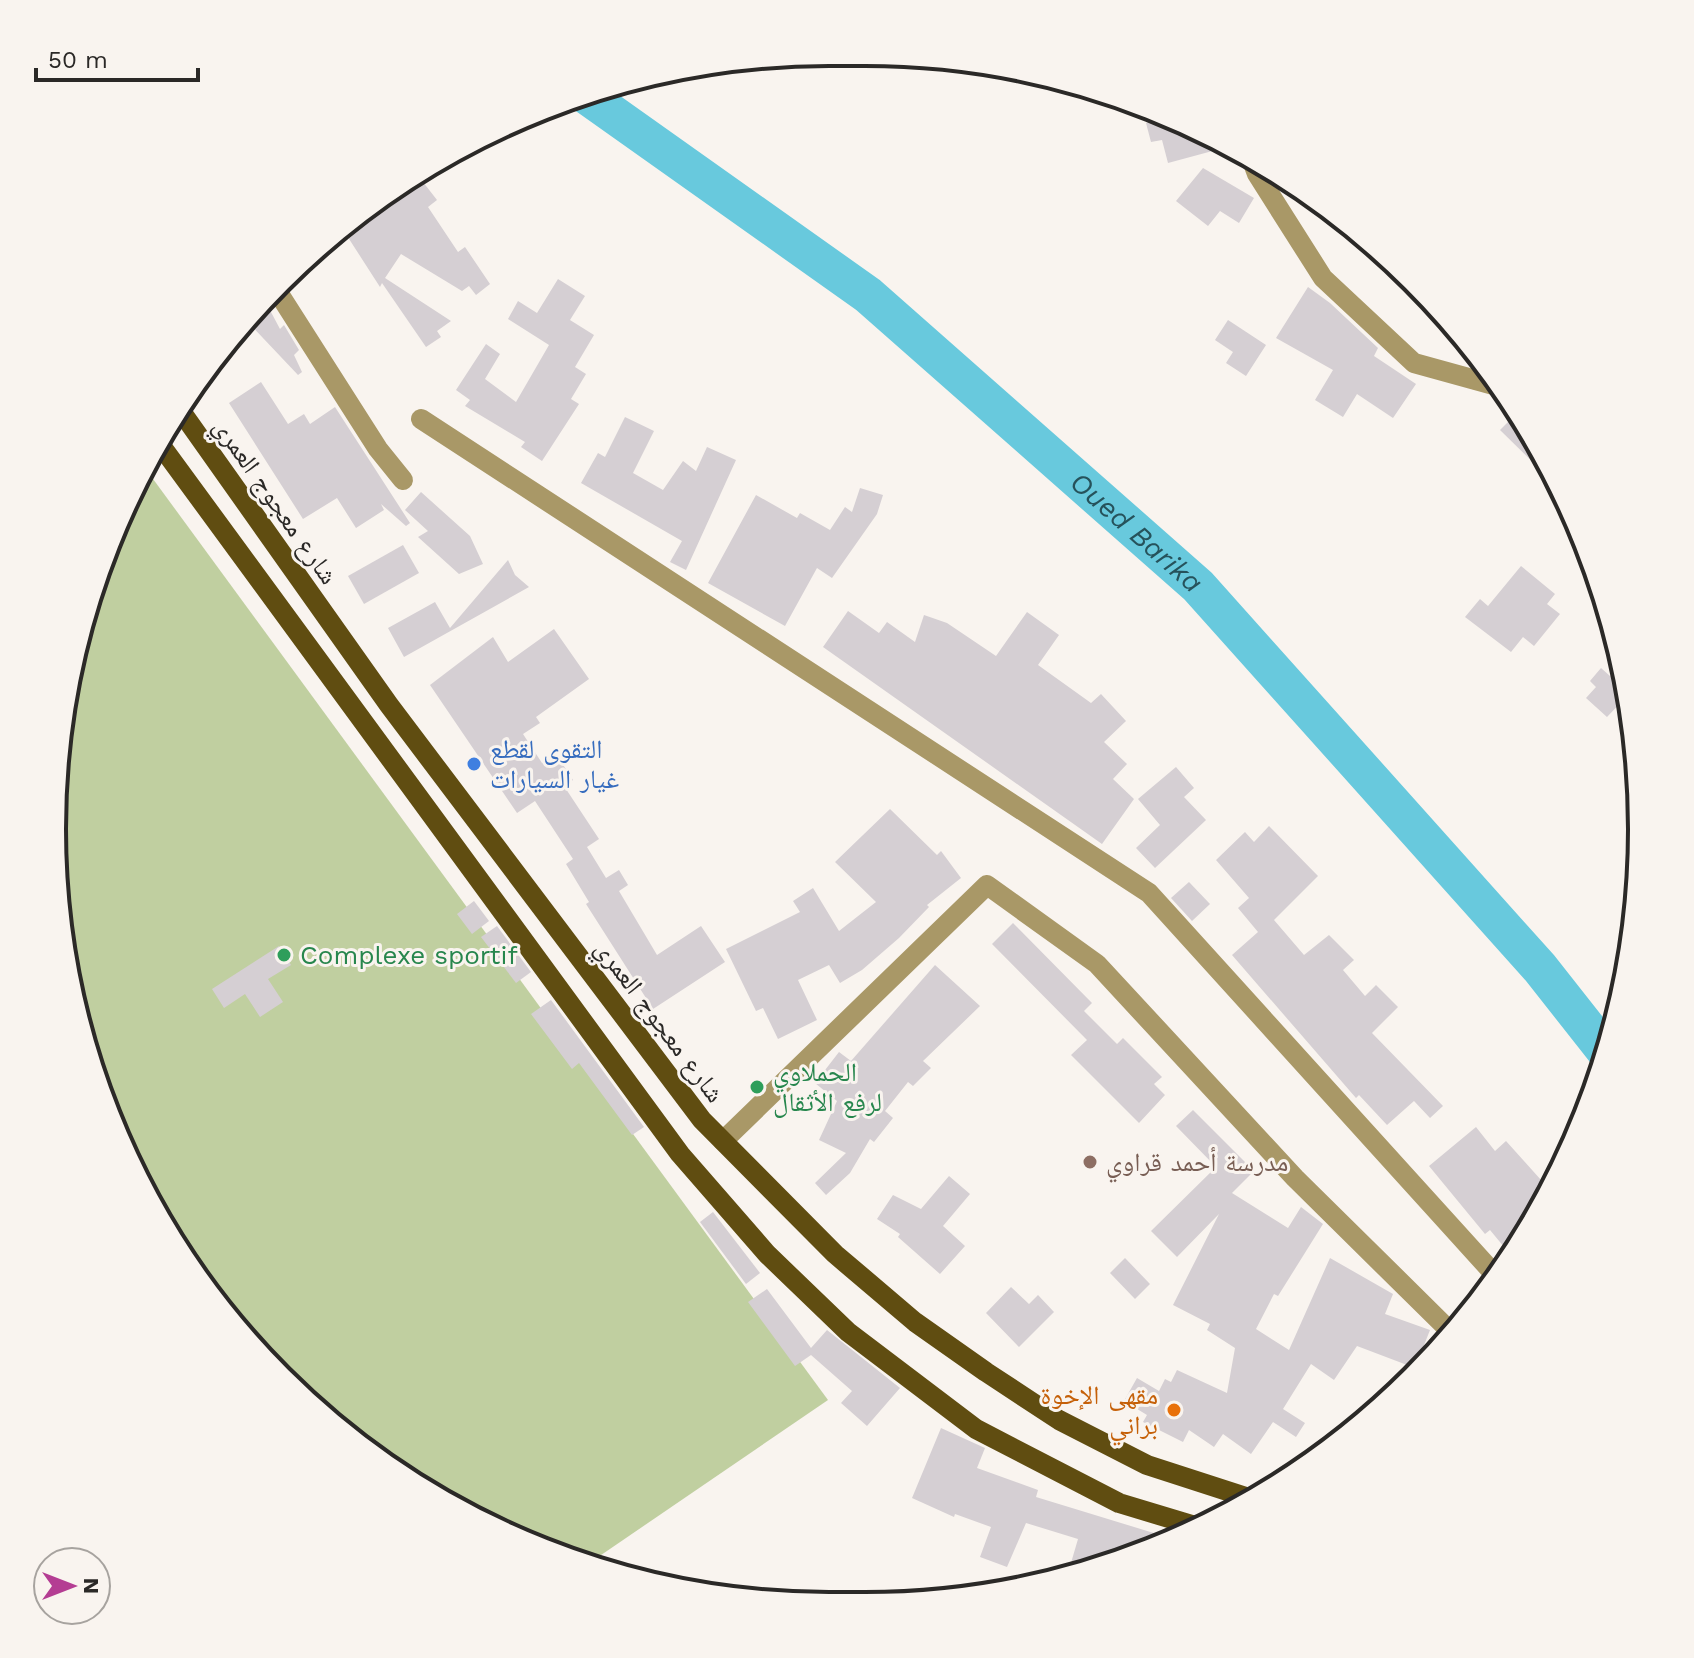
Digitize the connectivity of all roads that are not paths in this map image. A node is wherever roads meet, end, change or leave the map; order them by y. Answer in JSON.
{"nodes":[{"id":1,"x":1257,"y":175,"type":"edge"},
{"id":2,"x":281,"y":297,"type":"edge"},
{"id":3,"x":1482,"y":382,"type":"edge"},
{"id":4,"x":186,"y":419,"type":"edge"},
{"id":5,"x":421,"y":419,"type":"dead end"},
{"id":6,"x":166,"y":452,"type":"edge"},
{"id":7,"x":403,"y":480,"type":"dead end"},
{"id":8,"x":723,"y":1141,"type":"junction"},
{"id":9,"x":1488,"y":1268,"type":"edge"},
{"id":10,"x":1444,"y":1325,"type":"edge"},
{"id":11,"x":1238,"y":1494,"type":"edge"},
{"id":12,"x":1182,"y":1522,"type":"edge"}],
"edges":[{"from":1,"to":3,"type":"street"},
{"from":2,"to":7,"type":"street"},
{"from":4,"to":8,"type":"main road","name":"شارع معجوج العمري"},
{"from":5,"to":9,"type":"street"},
{"from":6,"to":12,"type":"main road"},
{"from":8,"to":10,"type":"street"},
{"from":8,"to":11,"type":"main road","name":"شارع معجوج العمري"}]}
